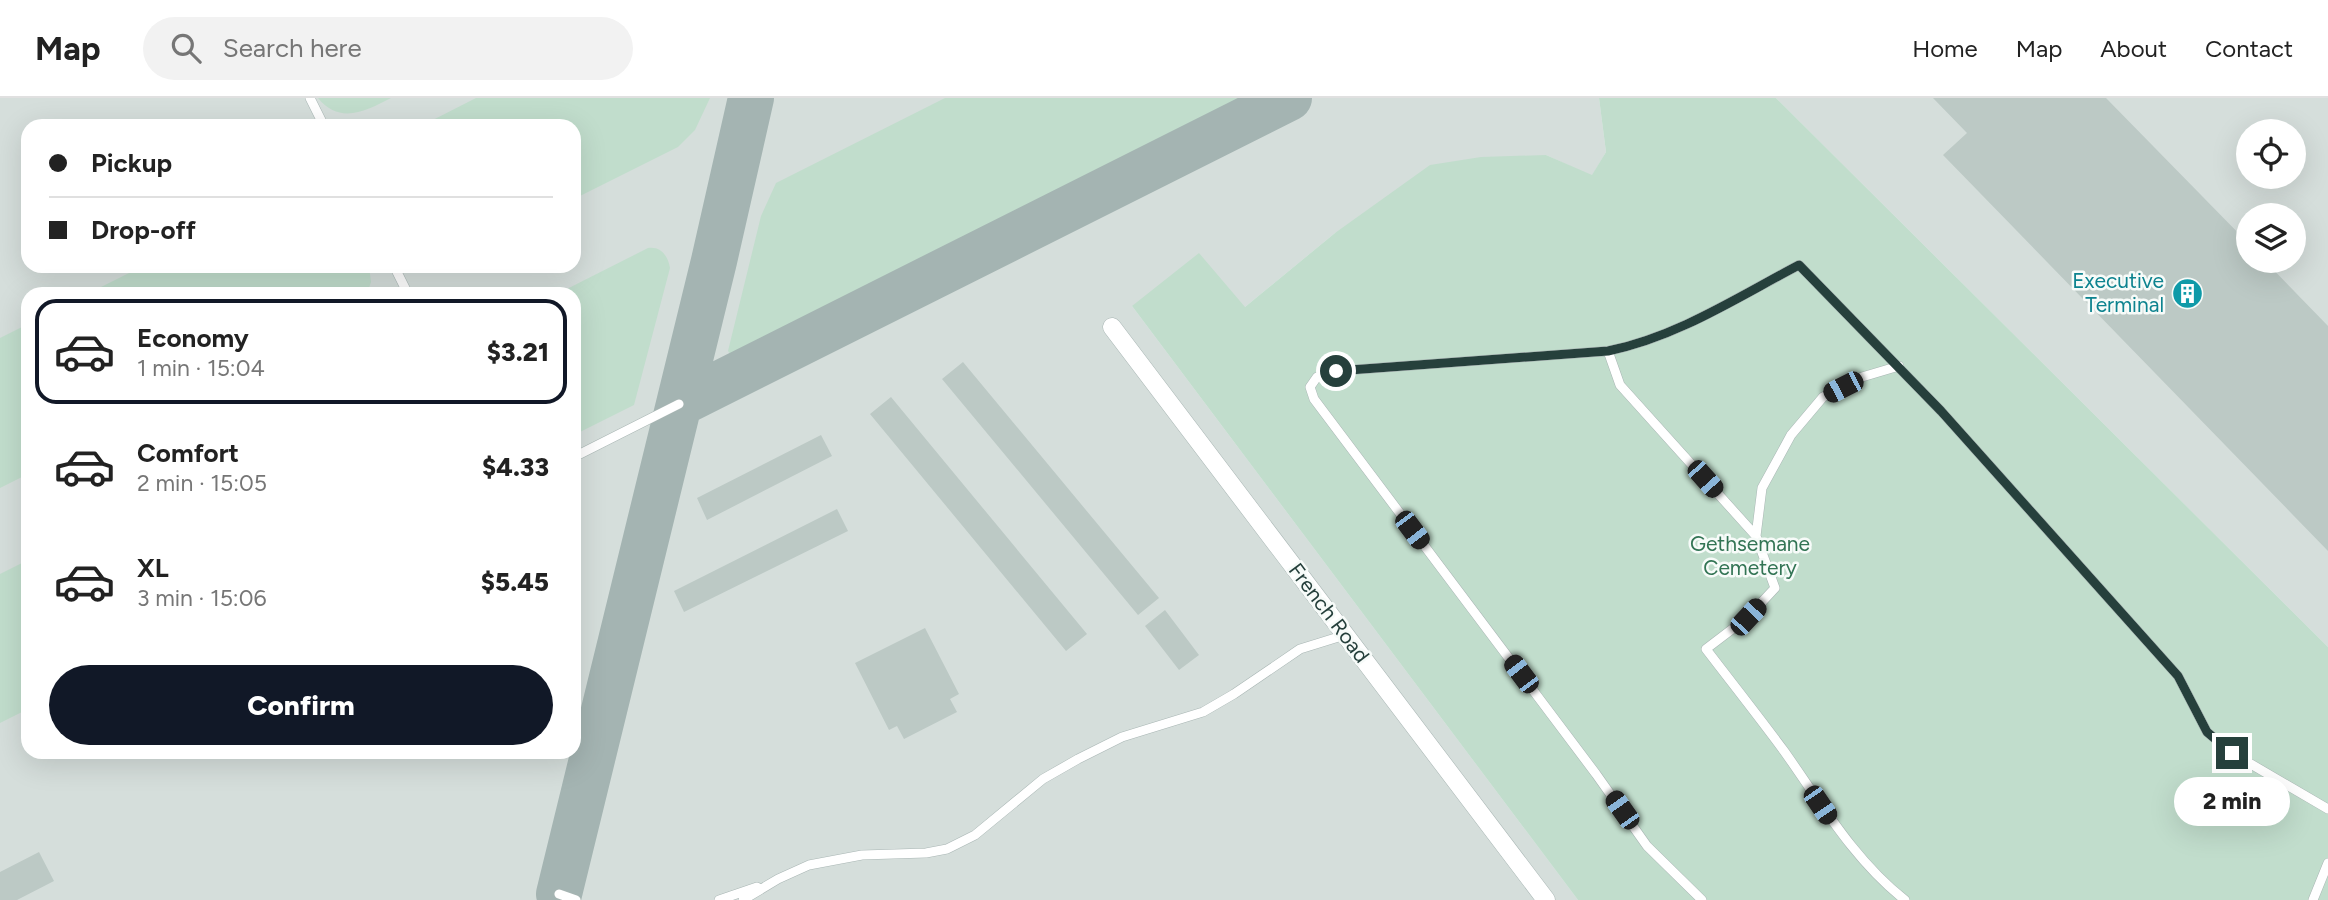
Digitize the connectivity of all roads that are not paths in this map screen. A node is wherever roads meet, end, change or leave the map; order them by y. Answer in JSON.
{"nodes":[{"id":1,"x":310,"y":98,"type":"edge"},
{"id":2,"x":320,"y":119,"type":"edge"},
{"id":3,"x":1112,"y":327,"type":"dead end"},
{"id":4,"x":1608,"y":351,"type":"junction"},
{"id":5,"x":1899,"y":366,"type":"junction"},
{"id":6,"x":679,"y":404,"type":"dead end"},
{"id":7,"x":581,"y":453,"type":"edge"},
{"id":8,"x":1756,"y":536,"type":"junction"},
{"id":9,"x":1346,"y":635,"type":"junction"},
{"id":10,"x":2328,"y":809,"type":"edge"},
{"id":11,"x":2328,"y":863,"type":"edge"},
{"id":12,"x":778,"y":879,"type":"junction"},
{"id":13,"x":559,"y":894,"type":"dead end"},
{"id":14,"x":576,"y":900,"type":"edge"},
{"id":15,"x":719,"y":900,"type":"edge"},
{"id":16,"x":743,"y":900,"type":"edge"},
{"id":17,"x":1546,"y":900,"type":"edge"},
{"id":18,"x":1702,"y":900,"type":"edge"},
{"id":19,"x":1905,"y":900,"type":"edge"},
{"id":20,"x":2313,"y":900,"type":"edge"}],
"edges":[{"from":1,"to":2,"type":"lane"},
{"from":3,"to":9,"type":"street","name":"French Road"},
{"from":4,"to":5,"type":"lane"},
{"from":4,"to":8,"type":"lane"},
{"from":4,"to":18,"type":"lane"},
{"from":5,"to":8,"type":"lane"},
{"from":5,"to":10,"type":"lane"},
{"from":6,"to":7,"type":"lane"},
{"from":8,"to":19,"type":"lane"},
{"from":9,"to":12,"type":"lane"},
{"from":9,"to":17,"type":"street","name":"French Road"},
{"from":11,"to":20,"type":"lane"},
{"from":12,"to":15,"type":"lane"},
{"from":12,"to":16,"type":"lane"},
{"from":13,"to":14,"type":"lane"}]}
